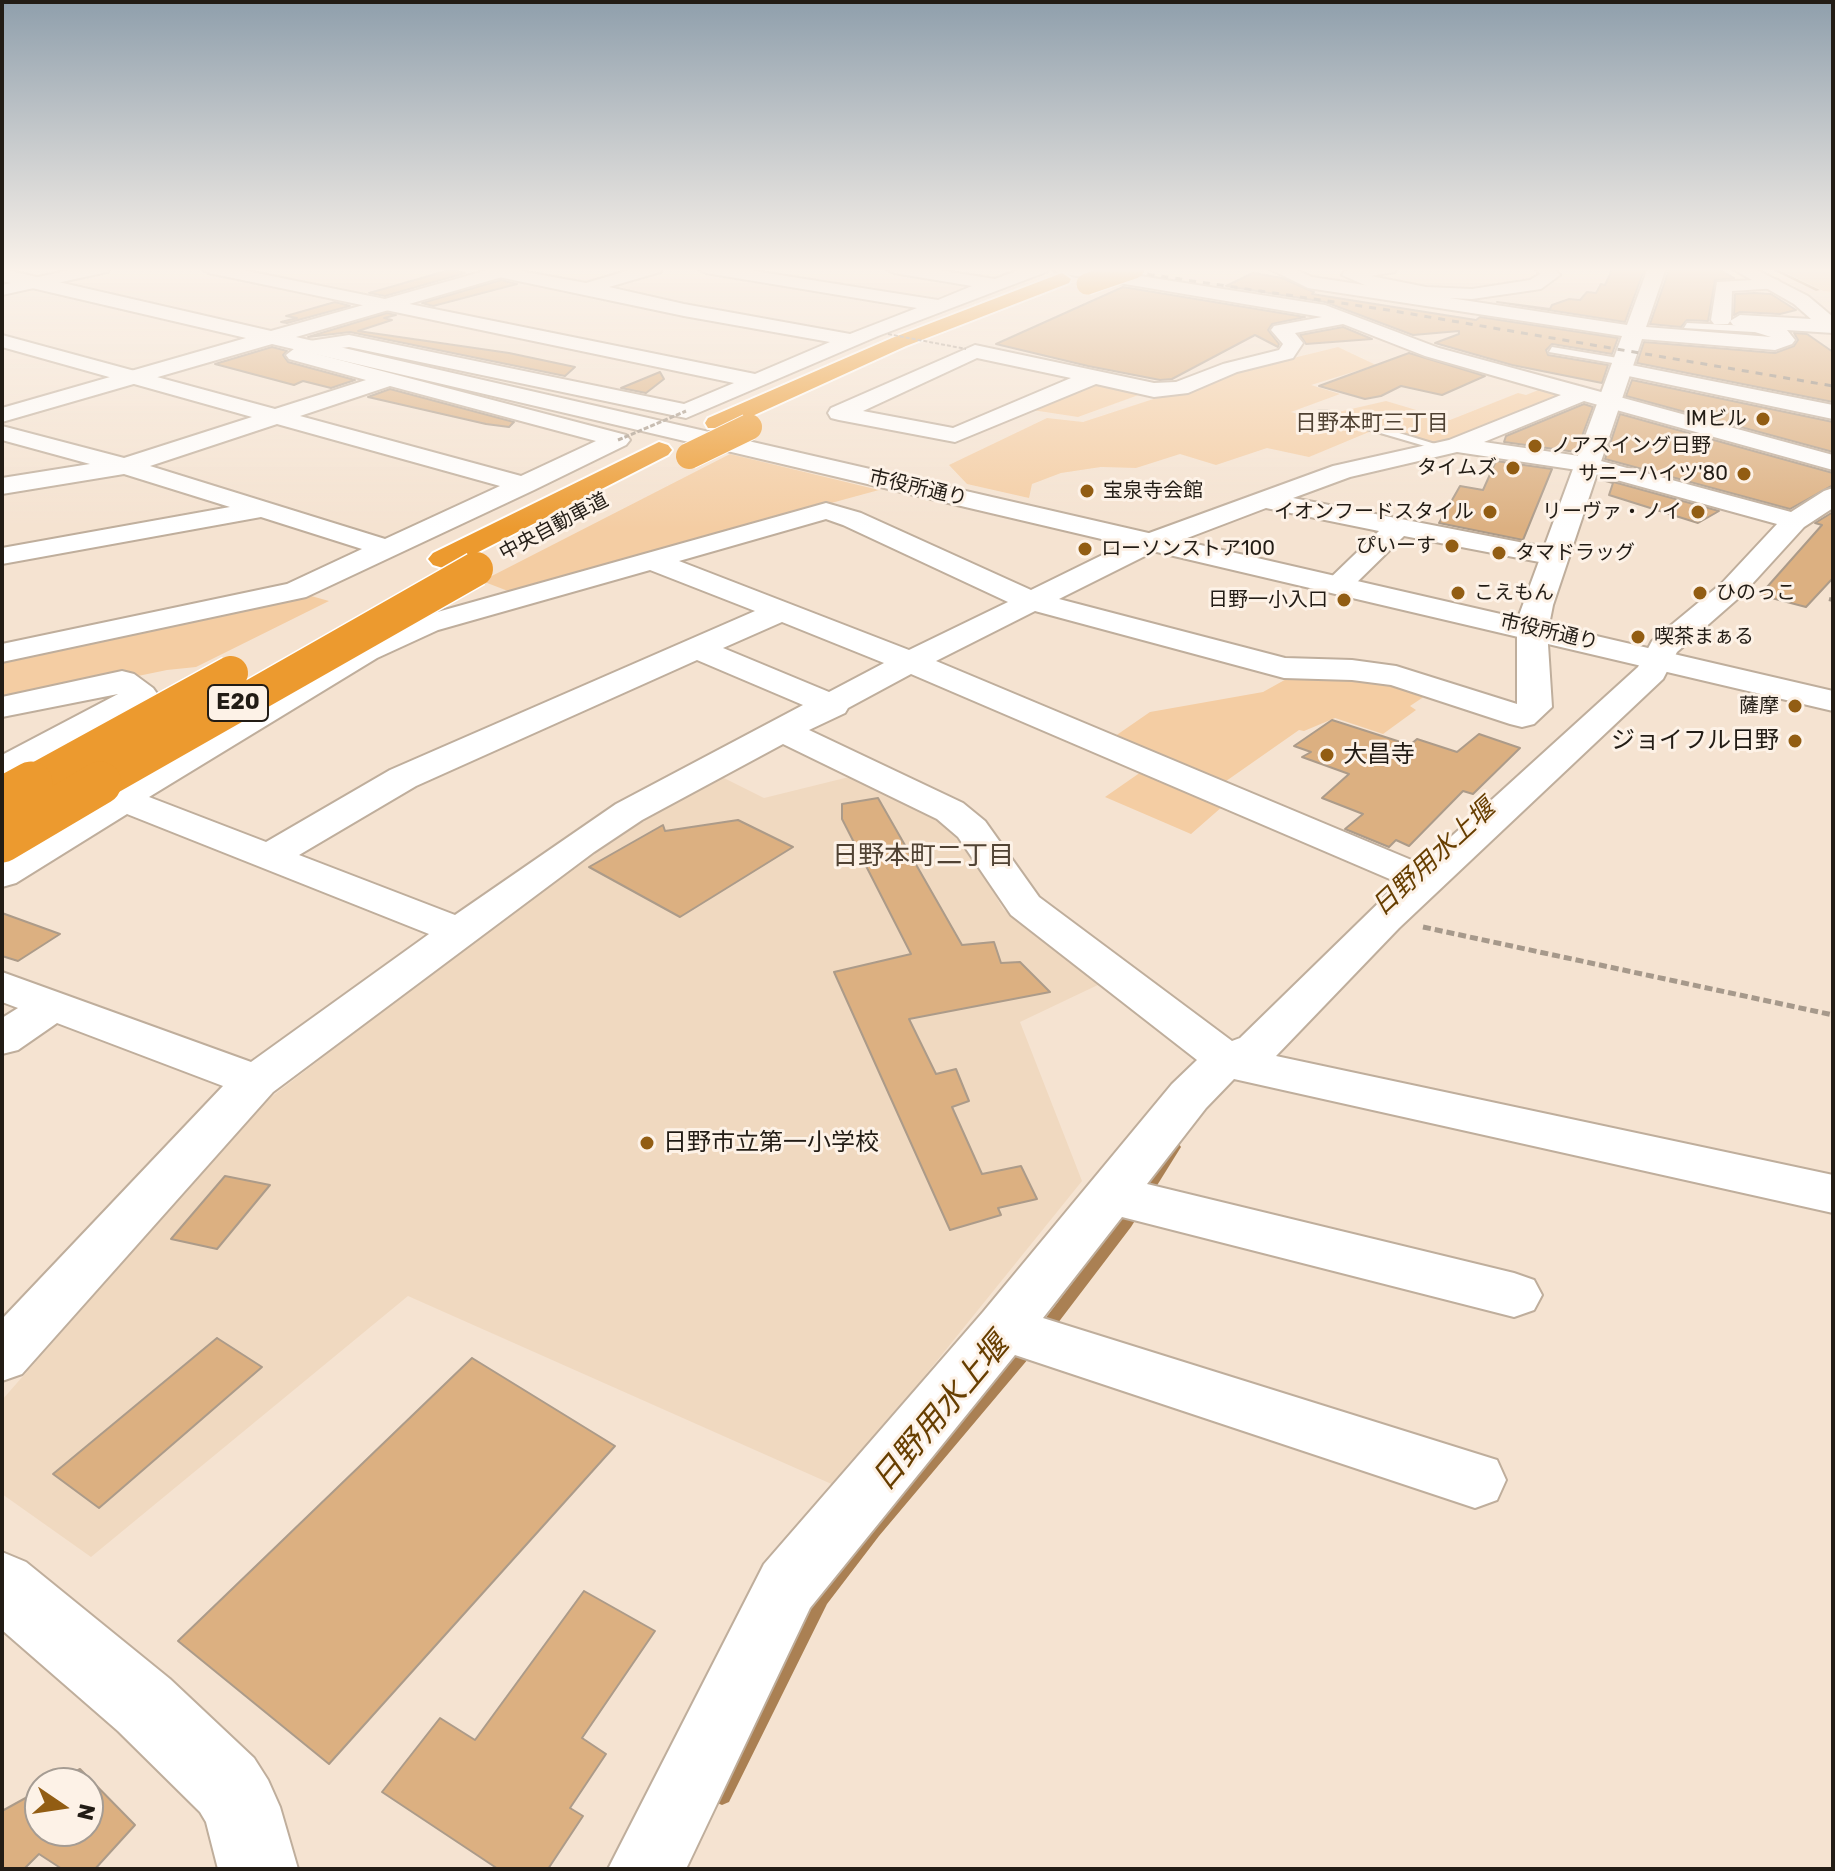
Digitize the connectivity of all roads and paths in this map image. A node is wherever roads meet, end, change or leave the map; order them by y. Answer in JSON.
{"nodes":[{"id":1,"x":57,"y":355,"type":"edge"},
{"id":2,"x":206,"y":355,"type":"edge"},
{"id":3,"x":297,"y":355,"type":"edge"},
{"id":4,"x":350,"y":355,"type":"edge"},
{"id":5,"x":415,"y":355,"type":"edge"},
{"id":6,"x":451,"y":355,"type":"edge"},
{"id":7,"x":633,"y":355,"type":"edge"},
{"id":8,"x":661,"y":355,"type":"edge"},
{"id":9,"x":816,"y":355,"type":"edge"},
{"id":10,"x":869,"y":355,"type":"edge"},
{"id":11,"x":908,"y":355,"type":"edge"},
{"id":12,"x":966,"y":355,"type":"edge"},
{"id":13,"x":995,"y":355,"type":"edge"},
{"id":14,"x":1281,"y":355,"type":"edge"},
{"id":15,"x":1444,"y":355,"type":"edge"},
{"id":16,"x":1575,"y":355,"type":"edge"},
{"id":17,"x":1631,"y":355,"type":"edge"},
{"id":18,"x":651,"y":359,"type":"junction"},
{"id":19,"x":436,"y":360,"type":"junction"},
{"id":20,"x":1629,"y":368,"type":"junction"},
{"id":21,"x":133,"y":376,"type":"junction"},
{"id":22,"x":1093,"y":377,"type":"junction"},
{"id":23,"x":384,"y":381,"type":"junction"},
{"id":24,"x":758,"y":381,"type":"junction"},
{"id":25,"x":556,"y":384,"type":"junction"},
{"id":26,"x":1582,"y":394,"type":"junction"},
{"id":27,"x":1609,"y":402,"type":"junction"},
{"id":28,"x":686,"y":411,"type":"junction"},
{"id":29,"x":1833,"y":412,"type":"edge"},
{"id":30,"x":1323,"y":413,"type":"dead end"},
{"id":31,"x":2,"y":415,"type":"edge"},
{"id":32,"x":277,"y":416,"type":"junction"},
{"id":33,"x":2,"y":433,"type":"edge"},
{"id":34,"x":618,"y":440,"type":"junction"},
{"id":35,"x":1448,"y":446,"type":"junction"},
{"id":36,"x":1833,"y":463,"type":"edge"},
{"id":37,"x":1586,"y":464,"type":"junction"},
{"id":38,"x":125,"y":466,"type":"junction"},
{"id":39,"x":525,"y":485,"type":"junction"},
{"id":40,"x":2,"y":486,"type":"edge"},
{"id":41,"x":1833,"y":496,"type":"edge"},
{"id":42,"x":1268,"y":501,"type":"junction"},
{"id":43,"x":263,"y":509,"type":"junction"},
{"id":44,"x":1795,"y":521,"type":"junction"},
{"id":45,"x":1399,"y":526,"type":"junction"},
{"id":46,"x":1151,"y":542,"type":"junction"},
{"id":47,"x":390,"y":549,"type":"junction"},
{"id":48,"x":2,"y":556,"type":"edge"},
{"id":49,"x":1555,"y":557,"type":"junction"},
{"id":50,"x":651,"y":560,"type":"junction"},
{"id":51,"x":1339,"y":584,"type":"junction"},
{"id":52,"x":1030,"y":601,"type":"junction"},
{"id":53,"x":779,"y":612,"type":"junction"},
{"id":54,"x":1532,"y":629,"type":"junction"},
{"id":55,"x":696,"y":648,"type":"junction"},
{"id":56,"x":2,"y":653,"type":"edge"},
{"id":57,"x":1658,"y":659,"type":"junction"},
{"id":58,"x":910,"y":662,"type":"junction"},
{"id":59,"x":1833,"y":701,"type":"edge"},
{"id":60,"x":833,"y":706,"type":"junction"},
{"id":61,"x":2,"y":707,"type":"edge"},
{"id":62,"x":784,"y":731,"type":"junction"},
{"id":63,"x":5,"y":777,"type":"edge"},
{"id":64,"x":128,"y":795,"type":"junction"},
{"id":65,"x":2,"y":841,"type":"edge"},
{"id":66,"x":266,"y":858,"type":"junction"},
{"id":67,"x":2,"y":875,"type":"edge"},
{"id":68,"x":1425,"y":880,"type":"junction"},
{"id":69,"x":1384,"y":919,"type":"junction"},
{"id":70,"x":460,"y":932,"type":"junction"},
{"id":71,"x":2,"y":986,"type":"edge"},
{"id":72,"x":53,"y":1005,"type":"junction"},
{"id":73,"x":1833,"y":1015,"type":"edge"},
{"id":74,"x":2,"y":1039,"type":"edge"},
{"id":75,"x":1224,"y":1061,"type":"junction"},
{"id":76,"x":256,"y":1081,"type":"junction"},
{"id":77,"x":1833,"y":1194,"type":"edge"},
{"id":78,"x":1130,"y":1200,"type":"junction"},
{"id":79,"x":1514,"y":1295,"type":"dead end"},
{"id":80,"x":1025,"y":1335,"type":"junction"},
{"id":81,"x":2,"y":1357,"type":"edge"},
{"id":82,"x":1475,"y":1480,"type":"dead end"},
{"id":83,"x":2,"y":1585,"type":"edge"},
{"id":84,"x":258,"y":1869,"type":"edge"},
{"id":85,"x":646,"y":1869,"type":"edge"}],
"edges":[{"from":1,"to":21,"type":"street"},
{"from":2,"to":21,"type":"street"},
{"from":3,"to":23,"type":"street"},
{"from":4,"to":46,"type":"street","name":"市役所通り"},
{"from":5,"to":19,"type":"street"},
{"from":6,"to":19,"type":"street"},
{"from":7,"to":18,"type":"street"},
{"from":8,"to":18,"type":"street"},
{"from":9,"to":24,"type":"street"},
{"from":10,"to":63,"type":"highway","name":"中央自動車道","number":"E20","bridge":true},
{"from":11,"to":65,"type":"highway","name":"中央自動車道","number":"E20","bridge":true},
{"from":12,"to":22,"type":"street"},
{"from":13,"to":22,"type":"street"},
{"from":14,"to":22,"type":"street"},
{"from":15,"to":26,"type":"street"},
{"from":16,"to":20,"type":"lane"},
{"from":17,"to":20,"type":"street"},
{"from":18,"to":24,"type":"street"},
{"from":18,"to":25,"type":"street"},
{"from":19,"to":25,"type":"street"},
{"from":20,"to":27,"type":"street"},
{"from":20,"to":29,"type":"street"},
{"from":21,"to":31,"type":"street"},
{"from":21,"to":32,"type":"street"},
{"from":23,"to":32,"type":"street"},
{"from":23,"to":34,"type":"street"},
{"from":24,"to":28,"type":"street"},
{"from":25,"to":28,"type":"street"},
{"from":26,"to":27,"type":"street"},
{"from":26,"to":35,"type":"street"},
{"from":27,"to":36,"type":"street"},
{"from":27,"to":37,"type":"street"},
{"from":28,"to":34,"type":"path","bridge":true},
{"from":30,"to":35,"type":"lane"},
{"from":32,"to":38,"type":"street"},
{"from":32,"to":39,"type":"street"},
{"from":33,"to":38,"type":"street"},
{"from":34,"to":39,"type":"street"},
{"from":35,"to":37,"type":"street"},
{"from":35,"to":42,"type":"street"},
{"from":37,"to":44,"type":"street"},
{"from":37,"to":49,"type":"street"},
{"from":38,"to":40,"type":"street"},
{"from":38,"to":43,"type":"street"},
{"from":39,"to":47,"type":"street"},
{"from":41,"to":44,"type":"street"},
{"from":42,"to":45,"type":"street"},
{"from":42,"to":46,"type":"street"},
{"from":43,"to":47,"type":"street"},
{"from":43,"to":48,"type":"street"},
{"from":44,"to":57,"type":"street"},
{"from":45,"to":49,"type":"street"},
{"from":45,"to":51,"type":"street"},
{"from":46,"to":51,"type":"street","name":"市役所通り"},
{"from":46,"to":52,"type":"street"},
{"from":47,"to":56,"type":"street"},
{"from":49,"to":54,"type":"street"},
{"from":50,"to":52,"type":"street"},
{"from":50,"to":53,"type":"street"},
{"from":50,"to":64,"type":"street"},
{"from":51,"to":54,"type":"street","name":"市役所通り"},
{"from":52,"to":54,"type":"street"},
{"from":52,"to":58,"type":"street"},
{"from":53,"to":55,"type":"street"},
{"from":53,"to":58,"type":"street"},
{"from":54,"to":57,"type":"street","name":"市役所通り"},
{"from":55,"to":60,"type":"street"},
{"from":55,"to":66,"type":"street"},
{"from":57,"to":59,"type":"street","name":"市役所通り"},
{"from":57,"to":68,"type":"street"},
{"from":58,"to":60,"type":"street"},
{"from":58,"to":68,"type":"street"},
{"from":60,"to":62,"type":"street"},
{"from":61,"to":63,"type":"street"},
{"from":62,"to":70,"type":"street"},
{"from":62,"to":75,"type":"street"},
{"from":63,"to":64,"type":"street"},
{"from":64,"to":66,"type":"street"},
{"from":64,"to":67,"type":"street"},
{"from":66,"to":70,"type":"street"},
{"from":68,"to":69,"type":"street"},
{"from":69,"to":73,"type":"path"},
{"from":69,"to":75,"type":"street"},
{"from":70,"to":76,"type":"street"},
{"from":71,"to":72,"type":"street"},
{"from":72,"to":74,"type":"street"},
{"from":72,"to":76,"type":"street"},
{"from":75,"to":77,"type":"street"},
{"from":75,"to":78,"type":"street"},
{"from":76,"to":81,"type":"street"},
{"from":78,"to":79,"type":"street"},
{"from":78,"to":80,"type":"street"},
{"from":80,"to":82,"type":"street"},
{"from":80,"to":85,"type":"street"},
{"from":83,"to":84,"type":"street"}]}
